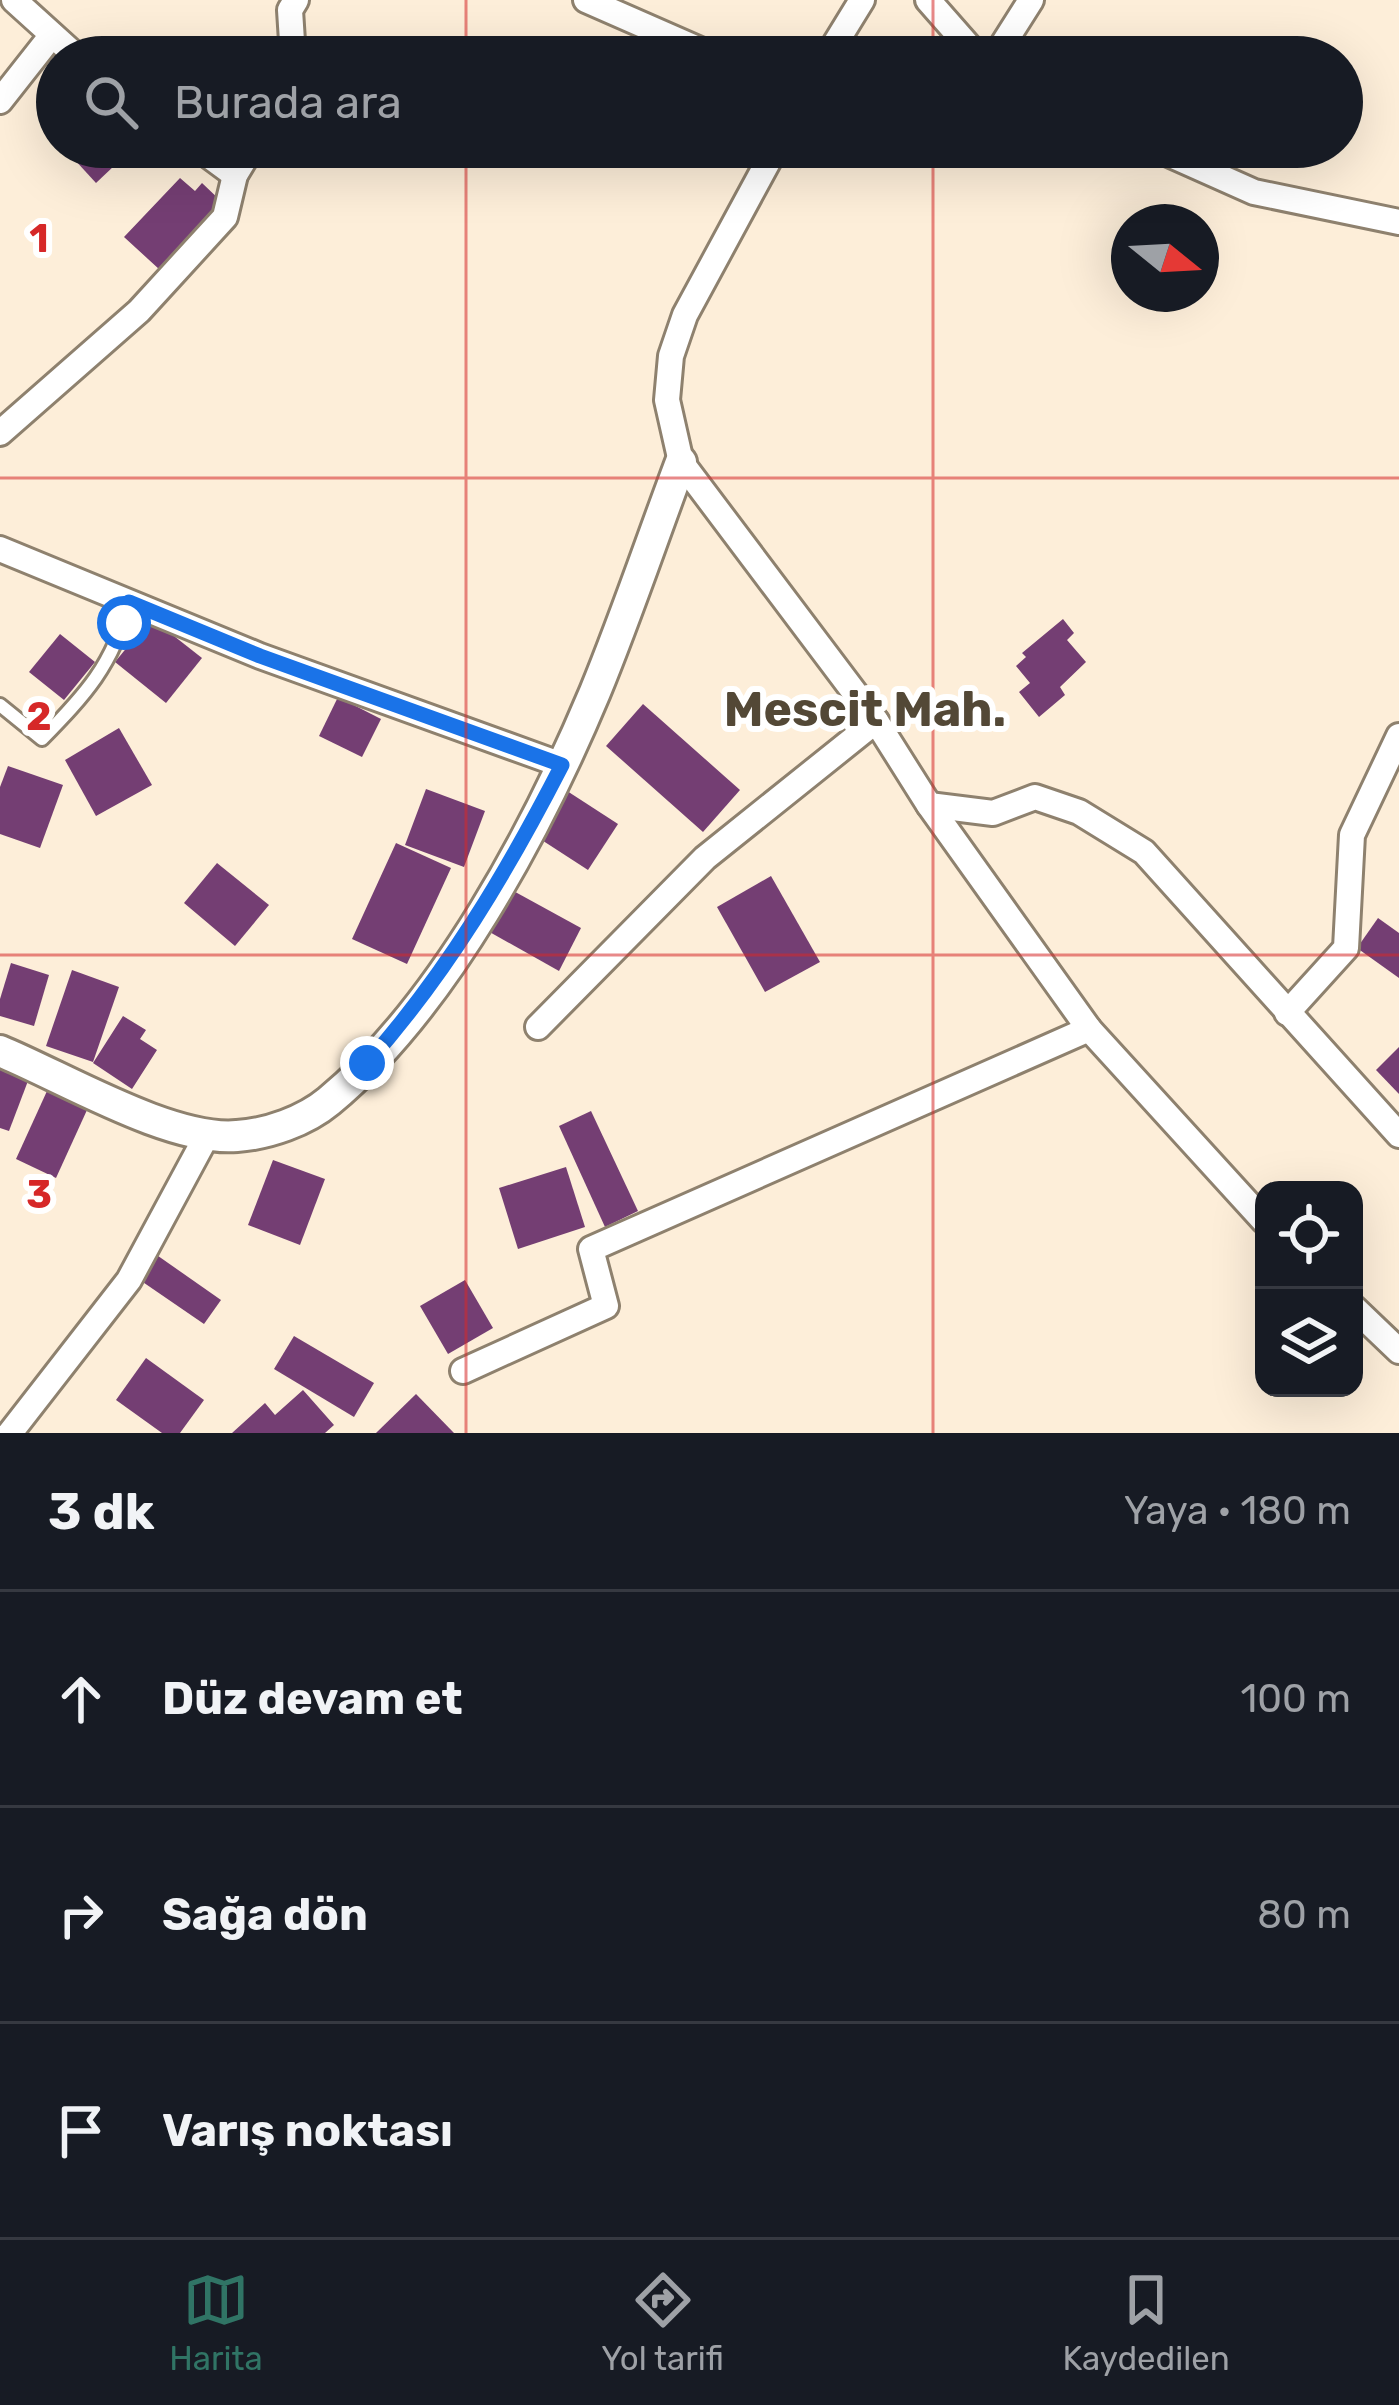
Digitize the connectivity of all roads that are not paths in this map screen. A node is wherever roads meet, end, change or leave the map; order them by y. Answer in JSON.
{"nodes":[{"id":1,"x":14,"y":0,"type":"edge"},
{"id":2,"x":296,"y":0,"type":"edge"},
{"id":3,"x":586,"y":0,"type":"edge"},
{"id":4,"x":862,"y":0,"type":"edge"},
{"id":5,"x":928,"y":0,"type":"edge"},
{"id":6,"x":1031,"y":0,"type":"edge"},
{"id":7,"x":52,"y":35,"type":"edge"},
{"id":8,"x":292,"y":36,"type":"edge"},
{"id":9,"x":668,"y":36,"type":"edge"},
{"id":10,"x":840,"y":36,"type":"edge"},
{"id":11,"x":960,"y":36,"type":"edge"},
{"id":12,"x":1008,"y":36,"type":"edge"},
{"id":13,"x":36,"y":55,"type":"edge"},
{"id":14,"x":0,"y":101,"type":"edge"},
{"id":15,"x":226,"y":168,"type":"edge"},
{"id":16,"x":239,"y":168,"type":"edge"},
{"id":17,"x":765,"y":168,"type":"edge"},
{"id":18,"x":1201,"y":168,"type":"edge"},
{"id":19,"x":235,"y":175,"type":"junction"},
{"id":20,"x":1399,"y":222,"type":"edge"},
{"id":21,"x":0,"y":433,"type":"edge"},
{"id":22,"x":681,"y":462,"type":"junction"},
{"id":23,"x":0,"y":549,"type":"edge"},
{"id":24,"x":129,"y":602,"type":"junction"},
{"id":25,"x":0,"y":705,"type":"edge"},
{"id":26,"x":876,"y":721,"type":"junction"},
{"id":27,"x":1399,"y":736,"type":"edge"},
{"id":28,"x":562,"y":765,"type":"junction"},
{"id":29,"x":929,"y":806,"type":"junction"},
{"id":30,"x":1287,"y":1013,"type":"junction"},
{"id":31,"x":538,"y":1027,"type":"dead end"},
{"id":32,"x":1089,"y":1029,"type":"junction"},
{"id":33,"x":0,"y":1051,"type":"edge"},
{"id":34,"x":1399,"y":1135,"type":"edge"},
{"id":35,"x":206,"y":1137,"type":"junction"},
{"id":36,"x":1255,"y":1211,"type":"edge"},
{"id":37,"x":1363,"y":1317,"type":"edge"},
{"id":38,"x":1399,"y":1351,"type":"edge"},
{"id":39,"x":463,"y":1371,"type":"dead end"},
{"id":40,"x":10,"y":1433,"type":"edge"}],
"edges":[{"from":1,"to":7,"type":"street"},
{"from":2,"to":8,"type":"street"},
{"from":3,"to":9,"type":"street"},
{"from":4,"to":10,"type":"street"},
{"from":5,"to":11,"type":"street"},
{"from":6,"to":12,"type":"street"},
{"from":13,"to":14,"type":"street"},
{"from":15,"to":19,"type":"street"},
{"from":16,"to":19,"type":"street"},
{"from":17,"to":22,"type":"street"},
{"from":18,"to":20,"type":"street"},
{"from":19,"to":21,"type":"street"},
{"from":22,"to":26,"type":"street"},
{"from":22,"to":28,"type":"street"},
{"from":23,"to":24,"type":"street"},
{"from":24,"to":25,"type":"lane"},
{"from":24,"to":28,"type":"street"},
{"from":26,"to":29,"type":"street"},
{"from":26,"to":31,"type":"street"},
{"from":27,"to":30,"type":"street"},
{"from":28,"to":35,"type":"street"},
{"from":29,"to":30,"type":"street"},
{"from":29,"to":32,"type":"street"},
{"from":30,"to":34,"type":"street"},
{"from":32,"to":36,"type":"street"},
{"from":32,"to":39,"type":"street"},
{"from":33,"to":35,"type":"street"},
{"from":35,"to":40,"type":"street"},
{"from":37,"to":38,"type":"street"}]}
